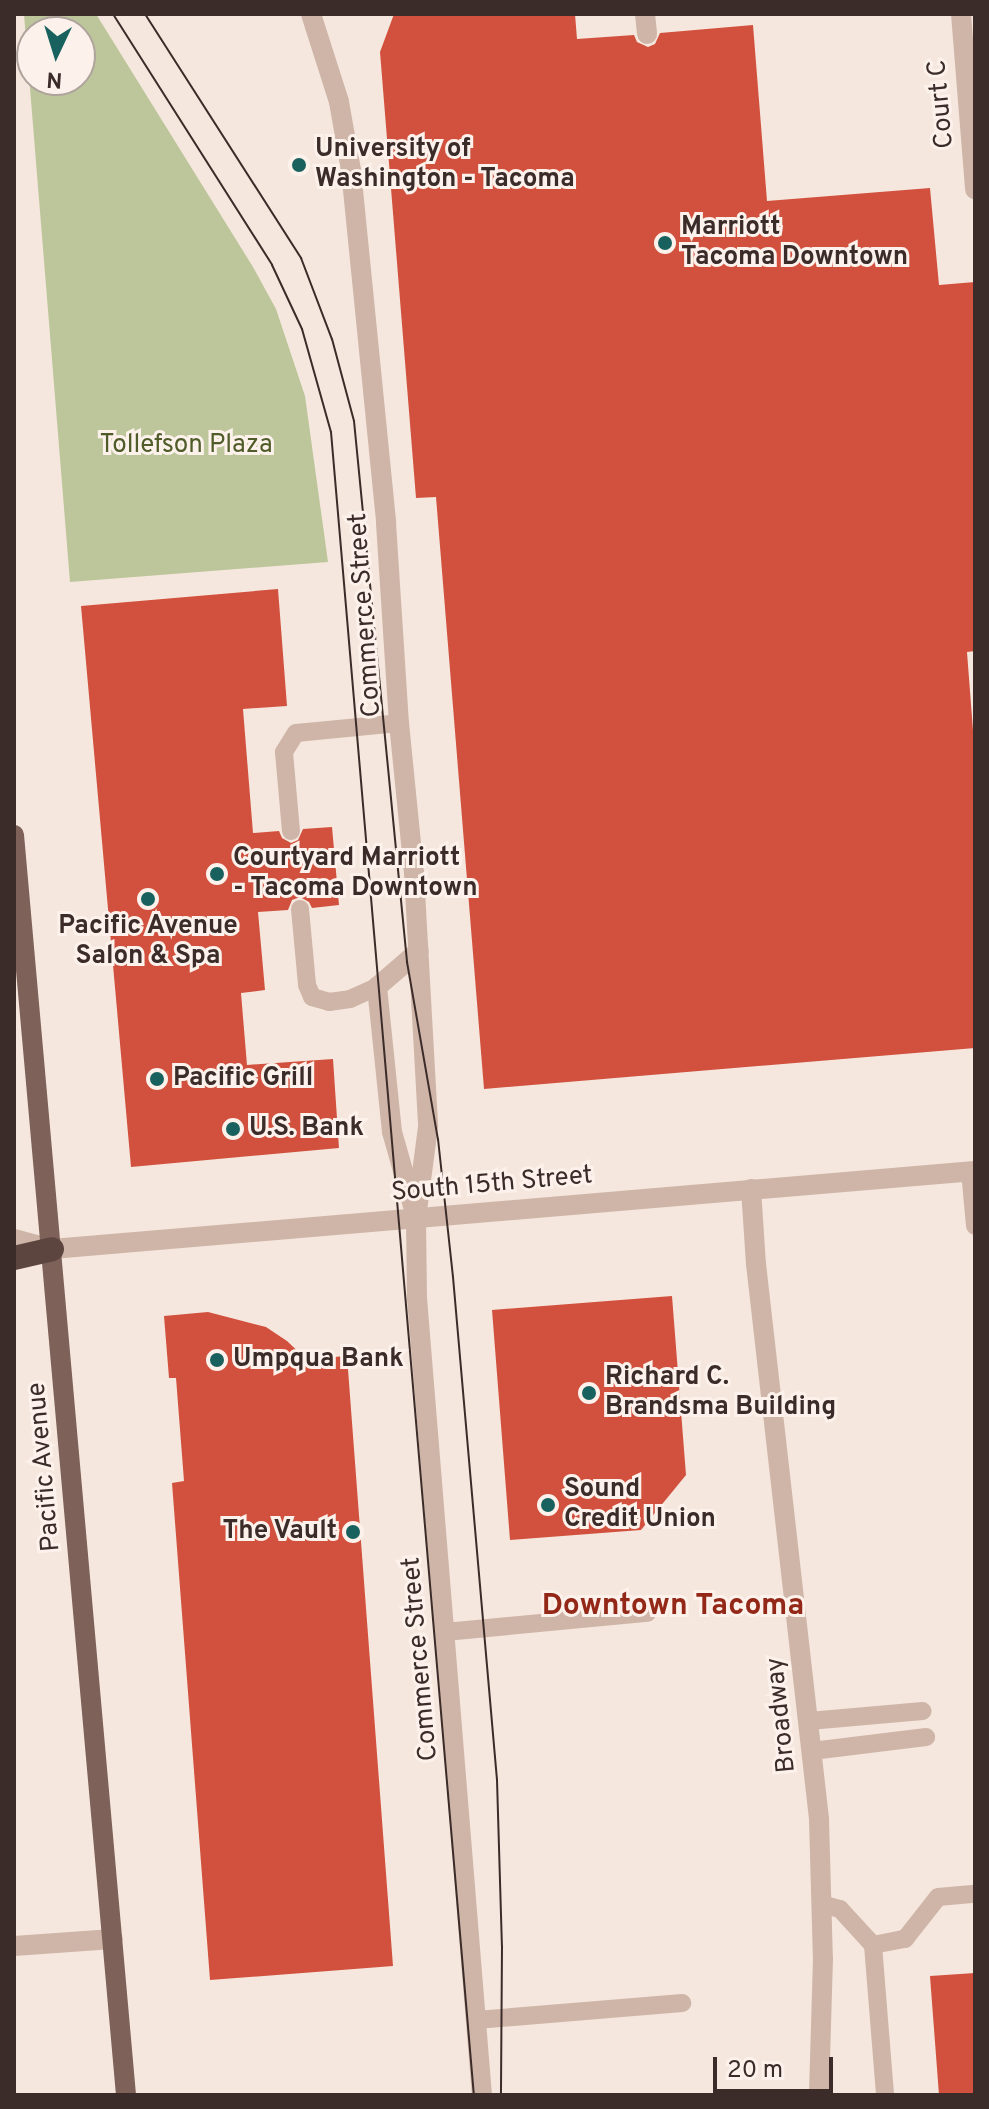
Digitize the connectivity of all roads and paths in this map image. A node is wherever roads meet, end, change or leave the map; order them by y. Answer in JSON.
{"nodes":[{"id":1,"x":311,"y":14,"type":"edge"},
{"id":2,"x":961,"y":14,"type":"edge"},
{"id":3,"x":975,"y":189,"type":"edge"},
{"id":4,"x":399,"y":723,"type":"junction"},
{"id":5,"x":291,"y":831,"type":"dead end"},
{"id":6,"x":14,"y":835,"type":"edge"},
{"id":7,"x":300,"y":909,"type":"dead end"},
{"id":8,"x":419,"y":951,"type":"junction"},
{"id":9,"x":377,"y":987,"type":"junction"},
{"id":10,"x":972,"y":1171,"type":"edge"},
{"id":11,"x":751,"y":1189,"type":"junction"},
{"id":12,"x":416,"y":1218,"type":"junction"},
{"id":13,"x":975,"y":1226,"type":"edge"},
{"id":14,"x":14,"y":1239,"type":"edge"},
{"id":15,"x":52,"y":1249,"type":"junction"},
{"id":16,"x":14,"y":1258,"type":"edge"},
{"id":17,"x":647,"y":1613,"type":"dead end"},
{"id":18,"x":445,"y":1632,"type":"junction"},
{"id":19,"x":923,"y":1711,"type":"dead end"},
{"id":20,"x":809,"y":1721,"type":"junction"},
{"id":21,"x":926,"y":1737,"type":"dead end"},
{"id":22,"x":812,"y":1751,"type":"junction"},
{"id":23,"x":975,"y":1894,"type":"edge"},
{"id":24,"x":821,"y":1904,"type":"junction"},
{"id":25,"x":113,"y":1939,"type":"junction"},
{"id":26,"x":873,"y":1945,"type":"junction"},
{"id":27,"x":14,"y":1946,"type":"edge"},
{"id":28,"x":682,"y":2003,"type":"dead end"},
{"id":29,"x":476,"y":2020,"type":"junction"},
{"id":30,"x":126,"y":2095,"type":"edge"},
{"id":31,"x":482,"y":2095,"type":"edge"},
{"id":32,"x":819,"y":2095,"type":"edge"},
{"id":33,"x":885,"y":2095,"type":"edge"}],
"edges":[{"from":1,"to":4,"type":"street","name":"Commerce Street"},
{"from":2,"to":3,"type":"street","name":"Court C"},
{"from":4,"to":5,"type":"lane"},
{"from":4,"to":8,"type":"street","name":"Commerce Street"},
{"from":6,"to":15,"type":"main road","name":"Pacific Avenue"},
{"from":7,"to":9,"type":"lane"},
{"from":8,"to":9,"type":"street"},
{"from":8,"to":12,"type":"street","name":"Commerce Street"},
{"from":9,"to":12,"type":"street","name":"Commerce Street"},
{"from":10,"to":11,"type":"street","name":"South 15th Street"},
{"from":10,"to":13,"type":"lane"},
{"from":11,"to":12,"type":"street","name":"South 15th Street"},
{"from":11,"to":20,"type":"street","name":"Broadway"},
{"from":12,"to":15,"type":"street","name":"South 15th Street"},
{"from":12,"to":18,"type":"street","name":"Commerce Street"},
{"from":14,"to":15,"type":"street","name":"South 15th Street"},
{"from":15,"to":16,"type":"highway"},
{"from":15,"to":25,"type":"main road","name":"Pacific Avenue"},
{"from":17,"to":18,"type":"lane"},
{"from":18,"to":29,"type":"street","name":"Commerce Street"},
{"from":19,"to":20,"type":"lane"},
{"from":20,"to":22,"type":"street","name":"Broadway"},
{"from":21,"to":22,"type":"lane"},
{"from":22,"to":24,"type":"street","name":"Broadway"},
{"from":23,"to":26,"type":"lane"},
{"from":24,"to":26,"type":"lane"},
{"from":24,"to":32,"type":"street","name":"Broadway"},
{"from":25,"to":27,"type":"street"},
{"from":25,"to":30,"type":"main road","name":"Pacific Avenue"},
{"from":26,"to":33,"type":"lane"},
{"from":28,"to":29,"type":"lane"},
{"from":29,"to":31,"type":"street","name":"Commerce Street"}]}
